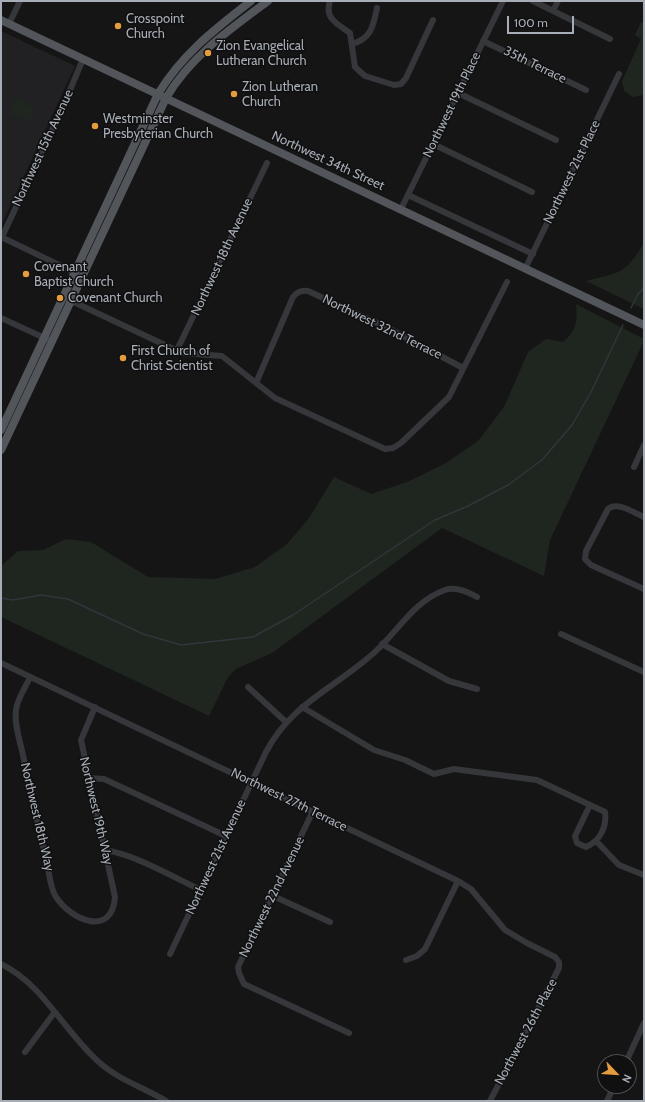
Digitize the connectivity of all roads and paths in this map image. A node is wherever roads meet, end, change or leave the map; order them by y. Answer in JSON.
{"nodes":[{"id":1,"x":20,"y":1,"type":"edge"},
{"id":2,"x":268,"y":1,"type":"edge"},
{"id":3,"x":330,"y":1,"type":"edge"},
{"id":4,"x":503,"y":1,"type":"edge"},
{"id":5,"x":533,"y":1,"type":"edge"},
{"id":6,"x":558,"y":1,"type":"edge"},
{"id":7,"x":254,"y":3,"type":"edge"},
{"id":8,"x":377,"y":8,"type":"dead end"},
{"id":9,"x":553,"y":11,"type":"junction"},
{"id":10,"x":1,"y":20,"type":"edge"},
{"id":11,"x":433,"y":20,"type":"dead end"},
{"id":12,"x":9,"y":24,"type":"junction"},
{"id":13,"x":610,"y":39,"type":"dead end"},
{"id":14,"x":483,"y":40,"type":"junction"},
{"id":15,"x":352,"y":44,"type":"junction"},
{"id":16,"x":83,"y":59,"type":"junction"},
{"id":17,"x":619,"y":74,"type":"dead end"},
{"id":18,"x":586,"y":90,"type":"dead end"},
{"id":19,"x":458,"y":93,"type":"junction"},
{"id":20,"x":162,"y":96,"type":"junction"},
{"id":21,"x":556,"y":140,"type":"dead end"},
{"id":22,"x":433,"y":144,"type":"junction"},
{"id":23,"x":266,"y":163,"type":"dead end"},
{"id":24,"x":532,"y":192,"type":"dead end"},
{"id":25,"x":408,"y":195,"type":"junction"},
{"id":26,"x":401,"y":209,"type":"junction"},
{"id":27,"x":1,"y":237,"type":"edge"},
{"id":28,"x":533,"y":254,"type":"junction"},
{"id":29,"x":525,"y":269,"type":"junction"},
{"id":30,"x":78,"y":274,"type":"junction"},
{"id":31,"x":507,"y":282,"type":"dead end"},
{"id":32,"x":67,"y":298,"type":"junction"},
{"id":33,"x":1,"y":318,"type":"edge"},
{"id":34,"x":644,"y":325,"type":"edge"},
{"id":35,"x":48,"y":340,"type":"junction"},
{"id":36,"x":177,"y":350,"type":"junction"},
{"id":37,"x":463,"y":368,"type":"junction"},
{"id":38,"x":256,"y":383,"type":"junction"},
{"id":39,"x":1,"y":430,"type":"edge"},
{"id":40,"x":644,"y":445,"type":"edge"},
{"id":41,"x":1,"y":450,"type":"edge"},
{"id":42,"x":634,"y":467,"type":"dead end"},
{"id":43,"x":644,"y":517,"type":"edge"},
{"id":44,"x":644,"y":589,"type":"edge"},
{"id":45,"x":477,"y":597,"type":"dead end"},
{"id":46,"x":561,"y":634,"type":"dead end"},
{"id":47,"x":382,"y":644,"type":"junction"},
{"id":48,"x":1,"y":662,"type":"edge"},
{"id":49,"x":644,"y":672,"type":"edge"},
{"id":50,"x":30,"y":677,"type":"junction"},
{"id":51,"x":248,"y":688,"type":"dead end"},
{"id":52,"x":477,"y":689,"type":"dead end"},
{"id":53,"x":302,"y":706,"type":"junction"},
{"id":54,"x":95,"y":707,"type":"junction"},
{"id":55,"x":286,"y":722,"type":"junction"},
{"id":56,"x":89,"y":778,"type":"junction"},
{"id":57,"x":252,"y":782,"type":"junction"},
{"id":58,"x":590,"y":805,"type":"junction"},
{"id":59,"x":313,"y":812,"type":"junction"},
{"id":60,"x":226,"y":836,"type":"junction"},
{"id":61,"x":596,"y":842,"type":"junction"},
{"id":62,"x":105,"y":851,"type":"junction"},
{"id":63,"x":644,"y":875,"type":"edge"},
{"id":64,"x":458,"y":881,"type":"junction"},
{"id":65,"x":201,"y":890,"type":"junction"},
{"id":66,"x":273,"y":896,"type":"junction"},
{"id":67,"x":110,"y":916,"type":"joint"},
{"id":68,"x":330,"y":922,"type":"dead end"},
{"id":69,"x":170,"y":954,"type":"dead end"},
{"id":70,"x":406,"y":960,"type":"dead end"},
{"id":71,"x":559,"y":962,"type":"joint"},
{"id":72,"x":1,"y":964,"type":"edge"},
{"id":73,"x":54,"y":1013,"type":"junction"},
{"id":74,"x":644,"y":1024,"type":"edge"},
{"id":75,"x":349,"y":1033,"type":"dead end"},
{"id":76,"x":25,"y":1052,"type":"dead end"},
{"id":77,"x":630,"y":1054,"type":"edge"},
{"id":78,"x":166,"y":1101,"type":"edge"},
{"id":79,"x":490,"y":1101,"type":"edge"}],
"edges":[{"from":1,"to":12,"type":"street"},
{"from":2,"to":7,"type":"main road"},
{"from":3,"to":15,"type":"street"},
{"from":4,"to":14,"type":"street","name":"Northwest 19th Place"},
{"from":5,"to":9,"type":"street"},
{"from":6,"to":9,"type":"street"},
{"from":7,"to":20,"type":"main road"},
{"from":8,"to":15,"type":"street"},
{"from":9,"to":13,"type":"street"},
{"from":10,"to":12,"type":"main road","name":"Northwest 34th Street"},
{"from":11,"to":15,"type":"street"},
{"from":12,"to":16,"type":"main road","name":"Northwest 34th Street"},
{"from":14,"to":18,"type":"street","name":"35th Terrace"},
{"from":14,"to":19,"type":"street","name":"Northwest 19th Place"},
{"from":16,"to":20,"type":"main road","name":"Northwest 34th Street"},
{"from":16,"to":27,"type":"street","name":"Northwest 15th Avenue"},
{"from":17,"to":28,"type":"street","name":"Northwest 21st Place"},
{"from":19,"to":21,"type":"street"},
{"from":19,"to":22,"type":"street","name":"Northwest 19th Place"},
{"from":20,"to":26,"type":"main road","name":"Northwest 34th Street"},
{"from":20,"to":30,"type":"main road"},
{"from":22,"to":24,"type":"street"},
{"from":22,"to":25,"type":"street","name":"Northwest 19th Place"},
{"from":23,"to":36,"type":"street","name":"Northwest 18th Avenue"},
{"from":25,"to":26,"type":"street","name":"Northwest 19th Place"},
{"from":25,"to":28,"type":"street"},
{"from":26,"to":29,"type":"main road","name":"Northwest 34th Street"},
{"from":27,"to":30,"type":"street"},
{"from":28,"to":29,"type":"street","name":"Northwest 21st Place"},
{"from":29,"to":34,"type":"main road","name":"Northwest 34th Street"},
{"from":30,"to":32,"type":"main road"},
{"from":31,"to":37,"type":"street"},
{"from":32,"to":35,"type":"main road"},
{"from":32,"to":36,"type":"street"},
{"from":33,"to":35,"type":"street"},
{"from":35,"to":39,"type":"main road"},
{"from":35,"to":41,"type":"main road"},
{"from":36,"to":38,"type":"street"},
{"from":37,"to":38,"type":"street"},
{"from":37,"to":38,"type":"street","name":"Northwest 32nd Terrace"},
{"from":40,"to":42,"type":"street"},
{"from":43,"to":44,"type":"street"},
{"from":45,"to":47,"type":"street","name":"Northwest 21st Avenue"},
{"from":46,"to":49,"type":"street"},
{"from":47,"to":52,"type":"street"},
{"from":47,"to":53,"type":"street","name":"Northwest 21st Avenue"},
{"from":48,"to":50,"type":"street","name":"Northwest 27th Terrace"},
{"from":50,"to":54,"type":"street","name":"Northwest 27th Terrace"},
{"from":50,"to":67,"type":"street","name":"Northwest 18th Way"},
{"from":51,"to":55,"type":"street"},
{"from":53,"to":55,"type":"street","name":"Northwest 21st Avenue"},
{"from":53,"to":58,"type":"street"},
{"from":54,"to":56,"type":"street","name":"Northwest 19th Way"},
{"from":54,"to":57,"type":"street","name":"Northwest 27th Terrace"},
{"from":55,"to":57,"type":"street","name":"Northwest 21st Avenue"},
{"from":56,"to":60,"type":"street"},
{"from":56,"to":62,"type":"street","name":"Northwest 19th Way"},
{"from":57,"to":59,"type":"street","name":"Northwest 27th Terrace"},
{"from":57,"to":60,"type":"street","name":"Northwest 21st Avenue"},
{"from":58,"to":61,"type":"street"},
{"from":58,"to":61,"type":"street"},
{"from":59,"to":64,"type":"street","name":"Northwest 27th Terrace"},
{"from":59,"to":66,"type":"street","name":"Northwest 22nd Avenue"},
{"from":60,"to":65,"type":"street","name":"Northwest 21st Avenue"},
{"from":61,"to":63,"type":"street"},
{"from":62,"to":65,"type":"street"},
{"from":62,"to":67,"type":"street","name":"Northwest 19th Way"},
{"from":64,"to":70,"type":"street"},
{"from":64,"to":71,"type":"street","name":"Northwest 27th Terrace"},
{"from":65,"to":69,"type":"street","name":"Northwest 21st Avenue"},
{"from":66,"to":68,"type":"street"},
{"from":66,"to":75,"type":"street","name":"Northwest 22nd Avenue"},
{"from":71,"to":79,"type":"street","name":"Northwest 26th Place"},
{"from":72,"to":73,"type":"street"},
{"from":73,"to":76,"type":"street"},
{"from":73,"to":78,"type":"street"},
{"from":74,"to":77,"type":"street"}]}
